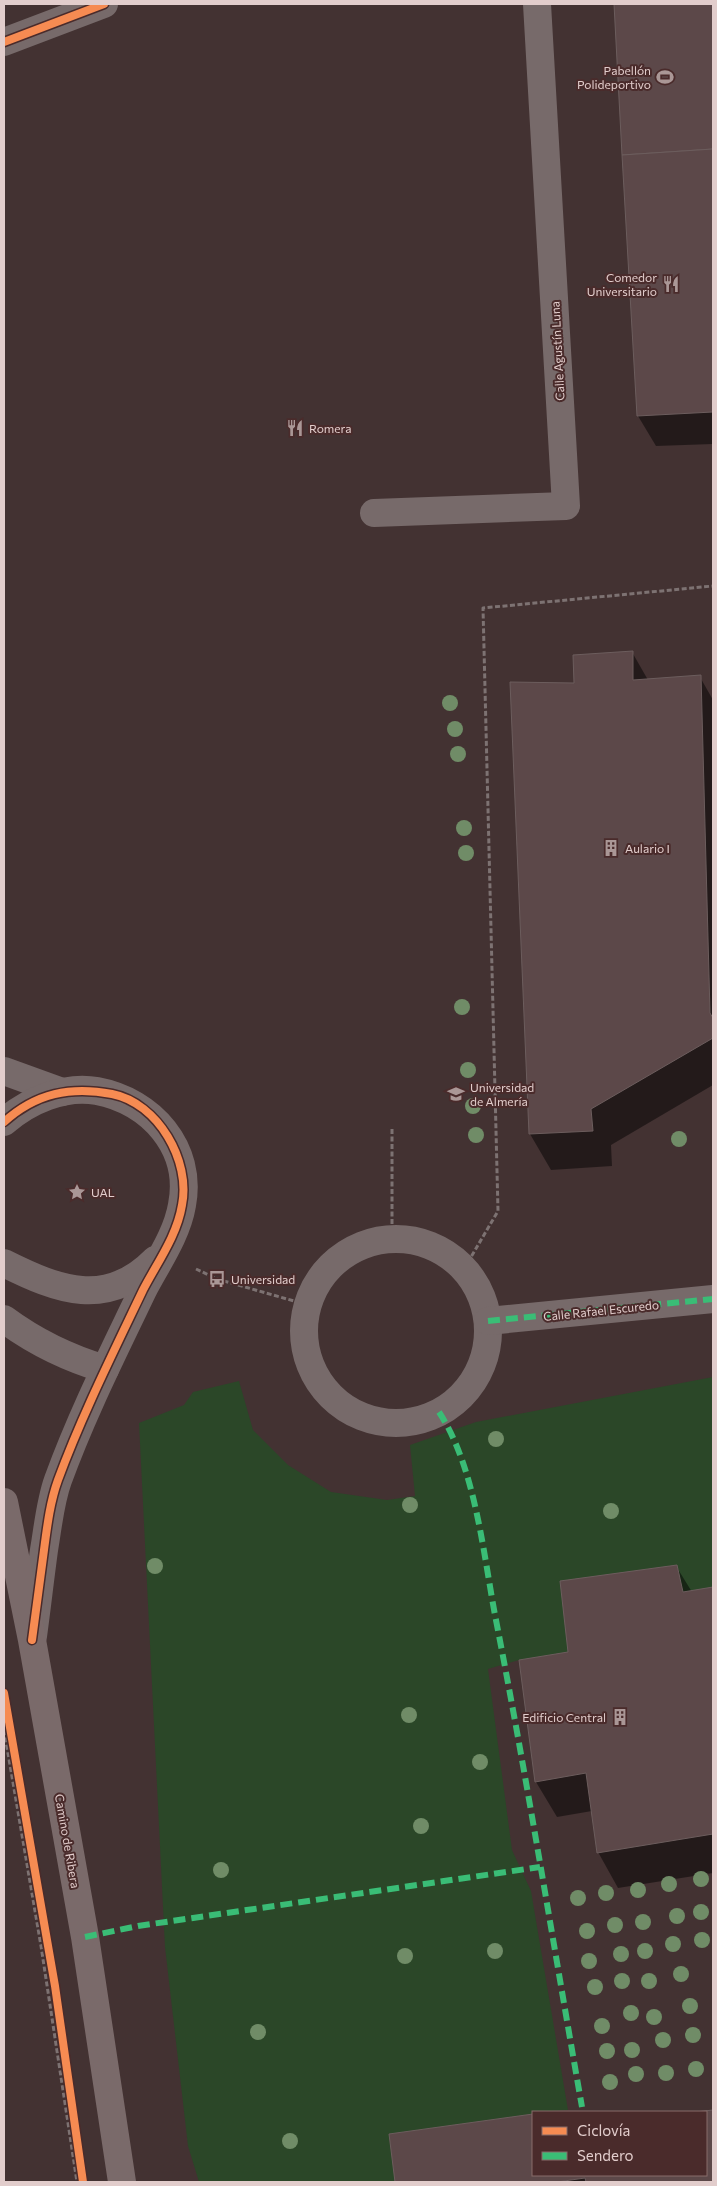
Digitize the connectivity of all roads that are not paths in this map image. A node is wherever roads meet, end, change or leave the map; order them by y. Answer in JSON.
{"nodes":[{"id":1,"x":104,"y":4,"type":"edge"},
{"id":2,"x":537,"y":4,"type":"edge"},
{"id":3,"x":4,"y":42,"type":"edge"},
{"id":4,"x":374,"y":513,"type":"dead end"},
{"id":5,"x":4,"y":1071,"type":"edge"},
{"id":6,"x":62,"y":1092,"type":"junction"},
{"id":7,"x":4,"y":1122,"type":"edge"},
{"id":8,"x":161,"y":1254,"type":"junction"},
{"id":9,"x":4,"y":1263,"type":"edge"},
{"id":10,"x":713,"y":1299,"type":"edge"},
{"id":11,"x":4,"y":1318,"type":"edge"},
{"id":12,"x":488,"y":1321,"type":"junction"},
{"id":13,"x":105,"y":1369,"type":"junction"},
{"id":14,"x":4,"y":1502,"type":"edge"},
{"id":15,"x":32,"y":1640,"type":"junction"},
{"id":16,"x":122,"y":2182,"type":"edge"}],
"edges":[{"from":1,"to":3,"type":"street"},
{"from":2,"to":4,"type":"street","name":"Calle Agustín Luna"},
{"from":5,"to":6,"type":"street"},
{"from":6,"to":7,"type":"street"},
{"from":6,"to":8,"type":"street"},
{"from":8,"to":9,"type":"street"},
{"from":8,"to":13,"type":"street"},
{"from":10,"to":12,"type":"street","name":"Calle Rafael Escuredo"},
{"from":11,"to":13,"type":"street"},
{"from":12,"to":12,"type":"street"},
{"from":13,"to":15,"type":"street"},
{"from":14,"to":15,"type":"main road","name":"Camino de Ribera"},
{"from":15,"to":16,"type":"main road","name":"Camino de Ribera"}]}
